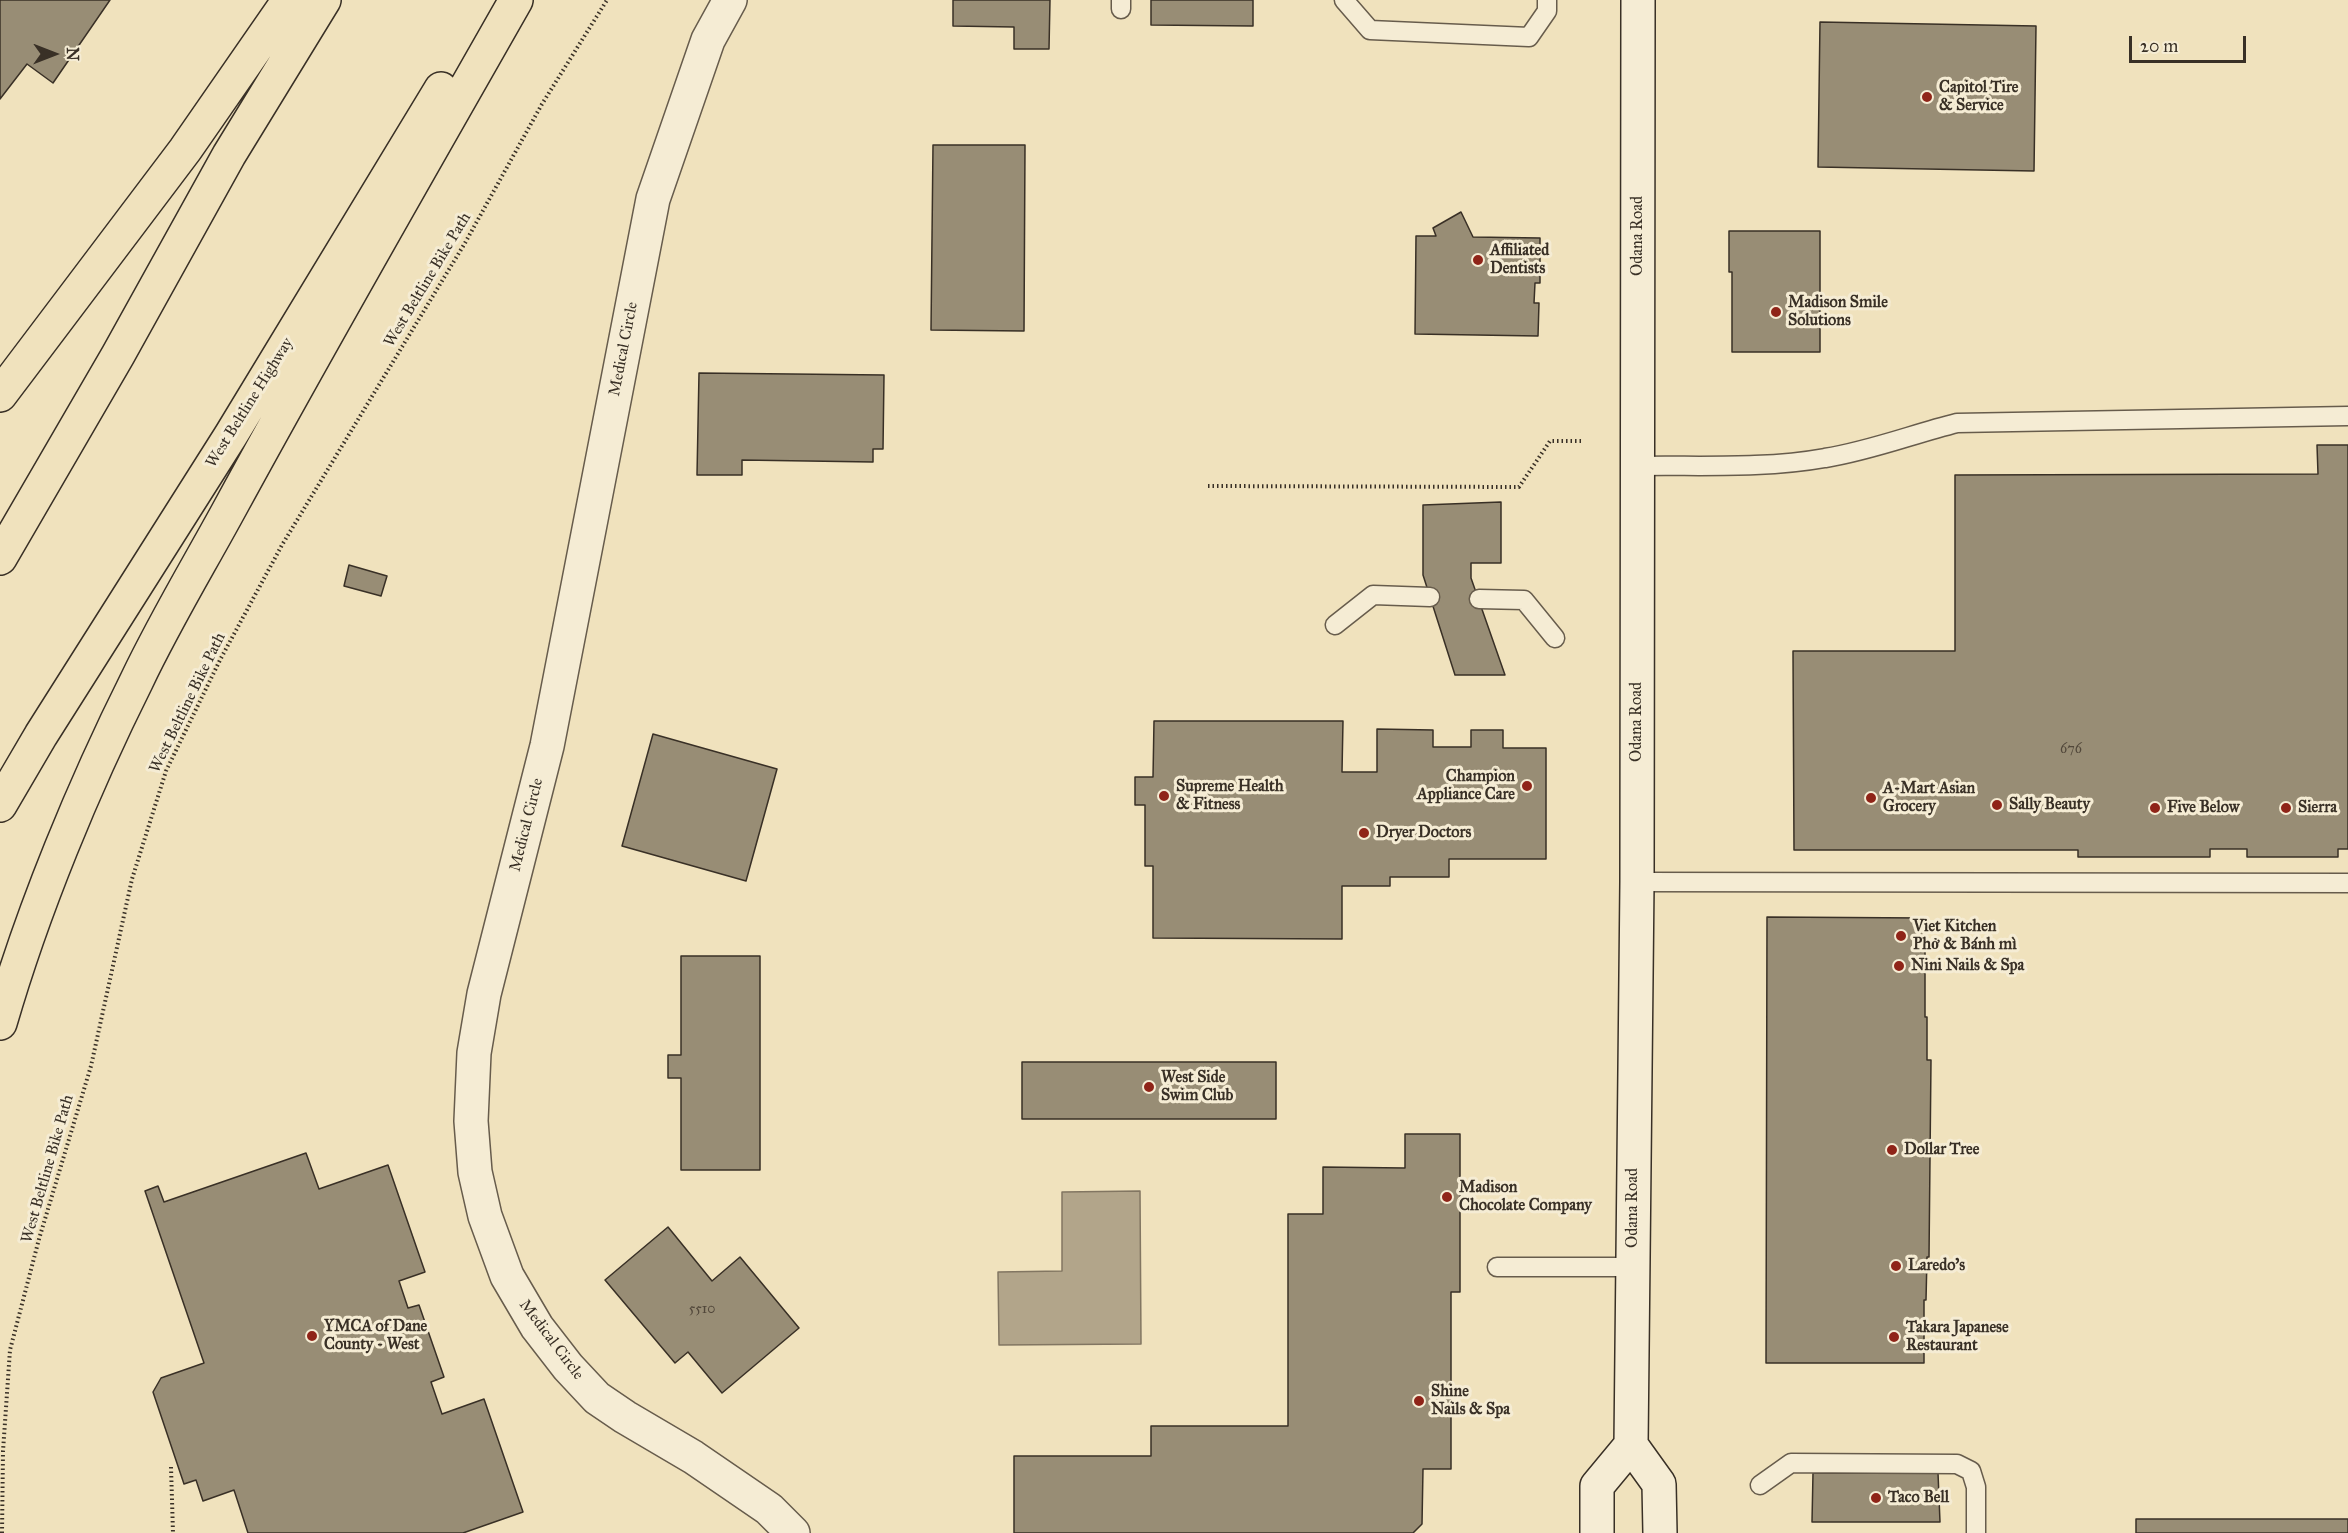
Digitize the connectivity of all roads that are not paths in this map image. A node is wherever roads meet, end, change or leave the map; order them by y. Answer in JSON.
{"nodes":[{"id":1,"x":289,"y":0,"type":"edge"},
{"id":2,"x":324,"y":0,"type":"edge"},
{"id":3,"x":498,"y":0,"type":"edge"},
{"id":4,"x":516,"y":0,"type":"edge"},
{"id":5,"x":730,"y":0,"type":"edge"},
{"id":6,"x":1344,"y":0,"type":"edge"},
{"id":7,"x":1547,"y":0,"type":"edge"},
{"id":8,"x":1638,"y":0,"type":"edge"},
{"id":9,"x":0,"y":395,"type":"edge"},
{"id":10,"x":2348,"y":416,"type":"edge"},
{"id":11,"x":1638,"y":466,"type":"junction"},
{"id":12,"x":0,"y":558,"type":"edge"},
{"id":13,"x":1430,"y":597,"type":"dead end"},
{"id":14,"x":1479,"y":599,"type":"dead end"},
{"id":15,"x":1335,"y":626,"type":"dead end"},
{"id":16,"x":1555,"y":638,"type":"dead end"},
{"id":17,"x":0,"y":805,"type":"edge"},
{"id":18,"x":1637,"y":882,"type":"junction"},
{"id":19,"x":2348,"y":883,"type":"edge"},
{"id":20,"x":0,"y":1023,"type":"edge"},
{"id":21,"x":1497,"y":1267,"type":"dead end"},
{"id":22,"x":1633,"y":1267,"type":"junction"},
{"id":23,"x":1631,"y":1445,"type":"junction"},
{"id":24,"x":1760,"y":1485,"type":"dead end"},
{"id":25,"x":793,"y":1533,"type":"edge"},
{"id":26,"x":1597,"y":1533,"type":"edge"},
{"id":27,"x":1660,"y":1533,"type":"edge"},
{"id":28,"x":1976,"y":1533,"type":"edge"}],
"edges":[{"from":1,"to":9,"type":"highway"},
{"from":2,"to":12,"type":"highway"},
{"from":3,"to":17,"type":"highway","name":"West Beltline Highway"},
{"from":4,"to":20,"type":"highway"},
{"from":5,"to":25,"type":"street","name":"Medical Circle"},
{"from":6,"to":7,"type":"lane"},
{"from":8,"to":11,"type":"street","name":"Odana Road"},
{"from":10,"to":11,"type":"lane"},
{"from":11,"to":18,"type":"street","name":"Odana Road"},
{"from":13,"to":15,"type":"lane"},
{"from":14,"to":16,"type":"lane"},
{"from":18,"to":19,"type":"lane"},
{"from":18,"to":22,"type":"street","name":"Odana Road"},
{"from":21,"to":22,"type":"lane"},
{"from":22,"to":23,"type":"street","name":"Odana Road"},
{"from":23,"to":26,"type":"street"},
{"from":23,"to":27,"type":"street"},
{"from":24,"to":28,"type":"lane"}]}
